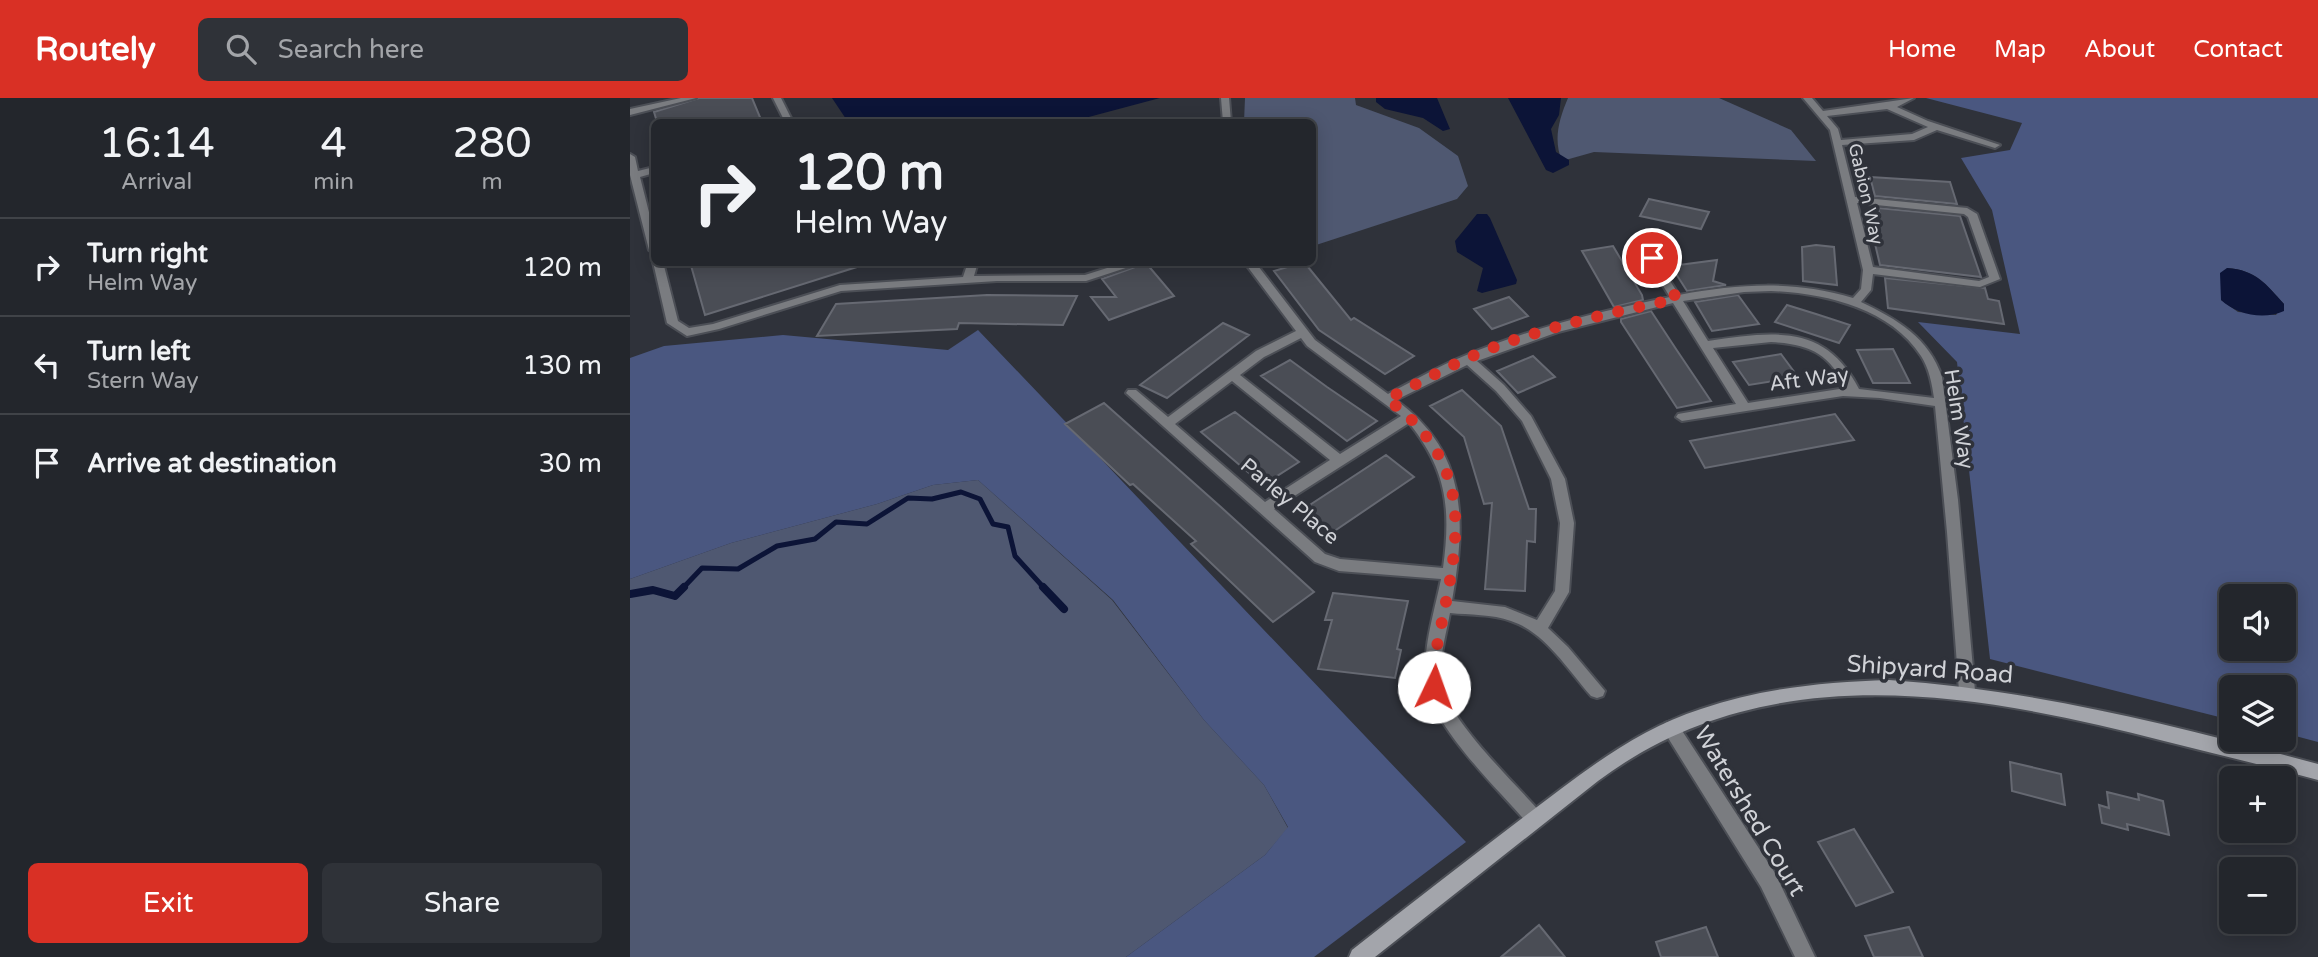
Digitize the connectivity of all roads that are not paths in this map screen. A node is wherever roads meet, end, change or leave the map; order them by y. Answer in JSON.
{"nodes":[{"id":1,"x":692,"y":98,"type":"edge"},
{"id":2,"x":777,"y":98,"type":"edge"},
{"id":3,"x":1225,"y":98,"type":"edge"},
{"id":4,"x":1807,"y":98,"type":"edge"},
{"id":5,"x":1910,"y":98,"type":"edge"},
{"id":6,"x":1888,"y":106,"type":"junction"},
{"id":7,"x":630,"y":112,"type":"edge"},
{"id":8,"x":1822,"y":114,"type":"junction"},
{"id":9,"x":788,"y":119,"type":"edge"},
{"id":10,"x":1227,"y":119,"type":"edge"},
{"id":11,"x":1935,"y":127,"type":"junction"},
{"id":12,"x":1838,"y":143,"type":"junction"},
{"id":13,"x":1995,"y":145,"type":"dead end"},
{"id":14,"x":630,"y":157,"type":"edge"},
{"id":15,"x":651,"y":171,"type":"edge"},
{"id":16,"x":635,"y":175,"type":"junction"},
{"id":17,"x":1851,"y":200,"type":"junction"},
{"id":18,"x":651,"y":237,"type":"edge"},
{"id":19,"x":1659,"y":239,"type":"dead end"},
{"id":20,"x":659,"y":266,"type":"edge"},
{"id":21,"x":972,"y":266,"type":"edge"},
{"id":22,"x":1126,"y":266,"type":"edge"},
{"id":23,"x":1252,"y":266,"type":"edge"},
{"id":24,"x":1868,"y":270,"type":"junction"},
{"id":25,"x":967,"y":279,"type":"junction"},
{"id":26,"x":1677,"y":299,"type":"junction"},
{"id":27,"x":1855,"y":302,"type":"junction"},
{"id":28,"x":1301,"y":333,"type":"junction"},
{"id":29,"x":1705,"y":345,"type":"junction"},
{"id":30,"x":1467,"y":359,"type":"junction"},
{"id":31,"x":1232,"y":375,"type":"junction"},
{"id":32,"x":1854,"y":392,"type":"junction"},
{"id":33,"x":1132,"y":393,"type":"dead end"},
{"id":34,"x":1387,"y":399,"type":"junction"},
{"id":35,"x":1940,"y":403,"type":"junction"},
{"id":36,"x":1744,"y":407,"type":"junction"},
{"id":37,"x":1410,"y":416,"type":"junction"},
{"id":38,"x":1682,"y":417,"type":"dead end"},
{"id":39,"x":1167,"y":424,"type":"junction"},
{"id":40,"x":1339,"y":461,"type":"junction"},
{"id":41,"x":1264,"y":509,"type":"junction"},
{"id":42,"x":1450,"y":574,"type":"junction"},
{"id":43,"x":1444,"y":606,"type":"junction"},
{"id":44,"x":1539,"y":630,"type":"junction"},
{"id":45,"x":1597,"y":691,"type":"dead end"},
{"id":46,"x":1967,"y":691,"type":"junction"},
{"id":47,"x":1671,"y":728,"type":"junction"},
{"id":48,"x":2318,"y":772,"type":"edge"},
{"id":49,"x":1535,"y":819,"type":"junction"},
{"id":50,"x":1359,"y":957,"type":"edge"},
{"id":51,"x":1805,"y":957,"type":"edge"}],
"edges":[{"from":1,"to":7,"type":"street"},
{"from":2,"to":9,"type":"street"},
{"from":3,"to":10,"type":"street"},
{"from":4,"to":8,"type":"street","name":"Gabion Way"},
{"from":5,"to":6,"type":"street"},
{"from":6,"to":8,"type":"street"},
{"from":6,"to":11,"type":"street"},
{"from":8,"to":12,"type":"street","name":"Gabion Way"},
{"from":11,"to":12,"type":"street"},
{"from":11,"to":13,"type":"street"},
{"from":12,"to":17,"type":"street","name":"Gabion Way"},
{"from":14,"to":16,"type":"street"},
{"from":15,"to":16,"type":"street"},
{"from":16,"to":18,"type":"street"},
{"from":17,"to":24,"type":"street","name":"Gabion Way"},
{"from":17,"to":24,"type":"street"},
{"from":19,"to":26,"type":"street"},
{"from":20,"to":25,"type":"street"},
{"from":21,"to":25,"type":"street"},
{"from":22,"to":25,"type":"street"},
{"from":23,"to":28,"type":"street"},
{"from":24,"to":27,"type":"street","name":"Gabion Way"},
{"from":26,"to":27,"type":"street","name":"Helm Way"},
{"from":26,"to":29,"type":"street"},
{"from":26,"to":30,"type":"street","name":"Helm Way"},
{"from":27,"to":35,"type":"street","name":"Helm Way"},
{"from":28,"to":31,"type":"street"},
{"from":28,"to":34,"type":"street"},
{"from":29,"to":32,"type":"street"},
{"from":29,"to":36,"type":"street"},
{"from":30,"to":34,"type":"street","name":"Helm Way"},
{"from":30,"to":44,"type":"street"},
{"from":31,"to":39,"type":"street"},
{"from":31,"to":40,"type":"street"},
{"from":32,"to":35,"type":"street","name":"Aft Way"},
{"from":32,"to":36,"type":"street","name":"Aft Way"},
{"from":33,"to":39,"type":"street","name":"Parley Place"},
{"from":34,"to":37,"type":"street"},
{"from":35,"to":46,"type":"street","name":"Helm Way"},
{"from":36,"to":38,"type":"street","name":"Aft Way"},
{"from":37,"to":40,"type":"street"},
{"from":37,"to":42,"type":"street"},
{"from":39,"to":41,"type":"street","name":"Parley Place"},
{"from":40,"to":41,"type":"street"},
{"from":41,"to":42,"type":"street","name":"Parley Place"},
{"from":42,"to":43,"type":"street"},
{"from":43,"to":44,"type":"street"},
{"from":43,"to":49,"type":"street"},
{"from":44,"to":45,"type":"street"},
{"from":46,"to":47,"type":"street","name":"Shipyard Road"},
{"from":46,"to":48,"type":"street","name":"Shipyard Road"},
{"from":47,"to":49,"type":"street","name":"Shipyard Road"},
{"from":47,"to":51,"type":"street","name":"Watershed Court"},
{"from":49,"to":50,"type":"street","name":"Shipyard Road"}]}
